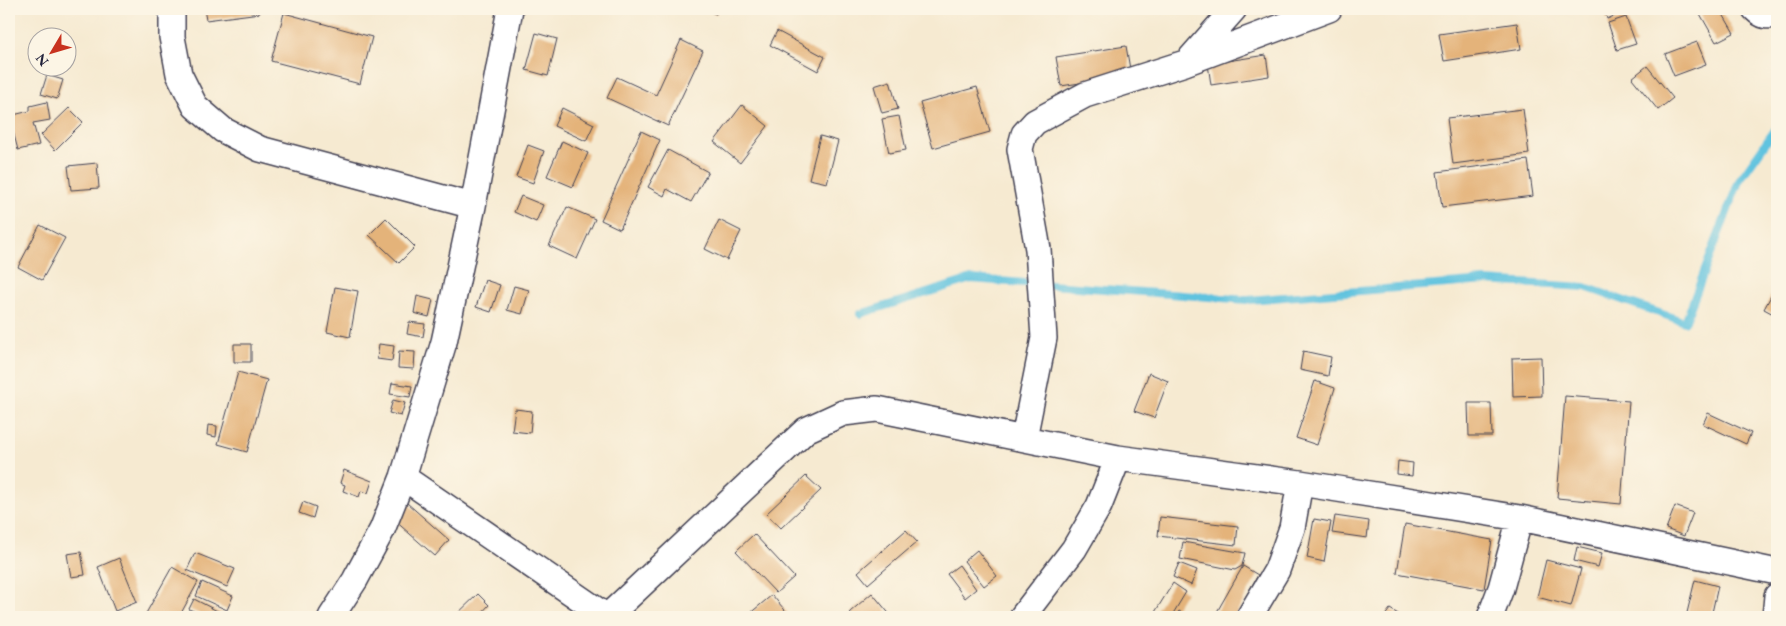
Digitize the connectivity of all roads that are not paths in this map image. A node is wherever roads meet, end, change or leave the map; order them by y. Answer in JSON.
{"nodes":[{"id":1,"x":172,"y":9,"type":"edge"},
{"id":2,"x":510,"y":9,"type":"edge"},
{"id":3,"x":1234,"y":9,"type":"edge"},
{"id":4,"x":1329,"y":9,"type":"edge"},
{"id":5,"x":1755,"y":9,"type":"edge"},
{"id":6,"x":1777,"y":15,"type":"edge"},
{"id":7,"x":1185,"y":64,"type":"junction"},
{"id":8,"x":473,"y":206,"type":"junction"},
{"id":9,"x":1024,"y":438,"type":"junction"},
{"id":10,"x":1118,"y":458,"type":"junction"},
{"id":11,"x":403,"y":477,"type":"junction"},
{"id":12,"x":1300,"y":483,"type":"junction"},
{"id":13,"x":1520,"y":518,"type":"junction"},
{"id":14,"x":1777,"y":572,"type":"edge"},
{"id":15,"x":1777,"y":596,"type":"edge"},
{"id":16,"x":331,"y":617,"type":"edge"},
{"id":17,"x":1022,"y":617,"type":"edge"},
{"id":18,"x":1248,"y":617,"type":"edge"},
{"id":19,"x":1490,"y":617,"type":"edge"},
{"id":20,"x":1775,"y":617,"type":"edge"}],
"edges":[{"from":1,"to":8,"type":"street"},
{"from":2,"to":8,"type":"street"},
{"from":3,"to":7,"type":"street"},
{"from":4,"to":7,"type":"street"},
{"from":5,"to":6,"type":"street"},
{"from":7,"to":9,"type":"street"},
{"from":8,"to":11,"type":"street"},
{"from":9,"to":10,"type":"street"},
{"from":9,"to":11,"type":"street"},
{"from":10,"to":12,"type":"street"},
{"from":10,"to":17,"type":"street"},
{"from":11,"to":16,"type":"street"},
{"from":12,"to":13,"type":"street"},
{"from":12,"to":18,"type":"street"},
{"from":13,"to":14,"type":"street"},
{"from":13,"to":19,"type":"street"},
{"from":15,"to":20,"type":"street"}]}
